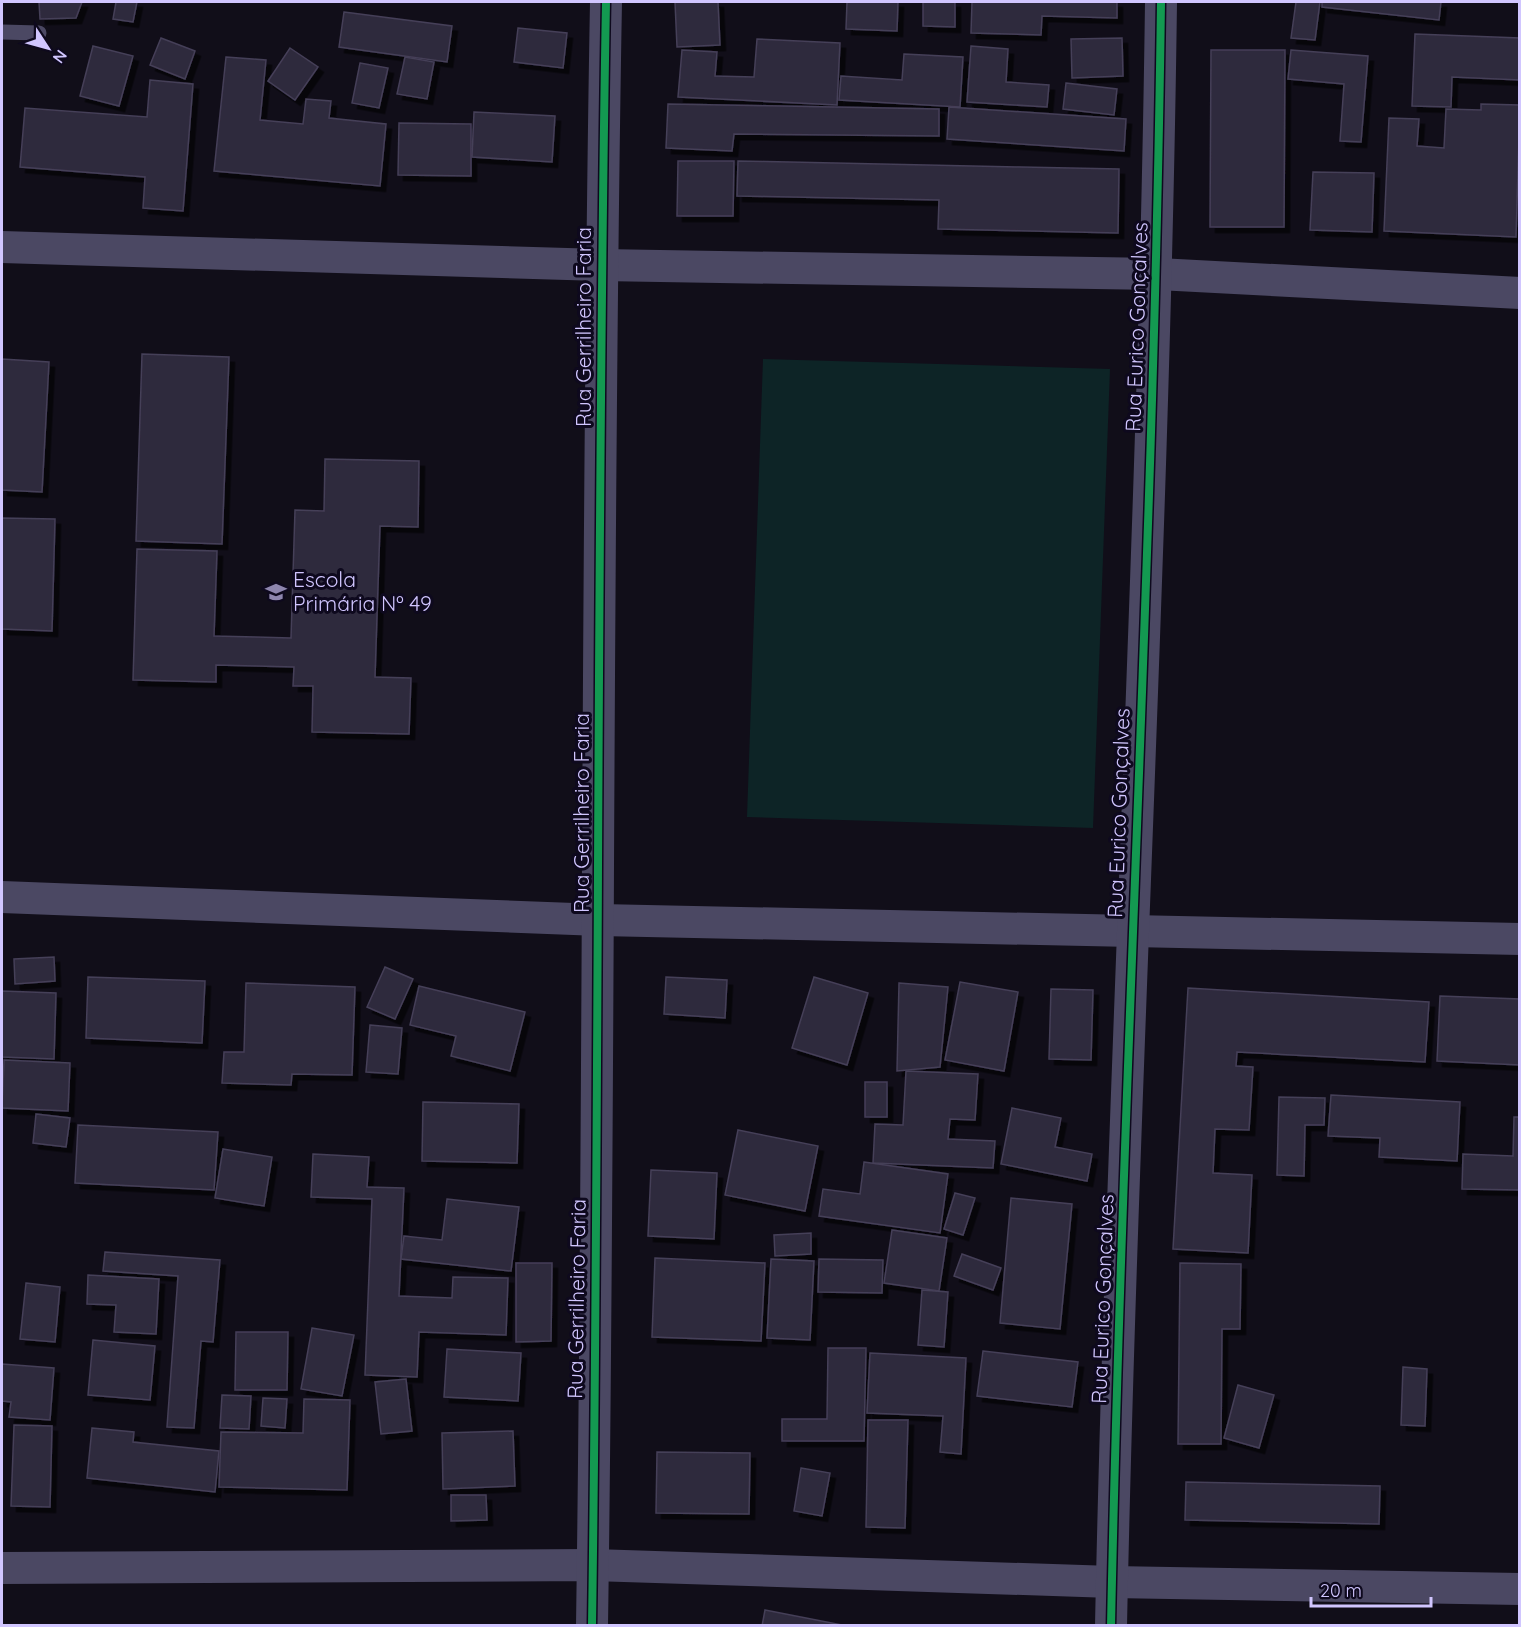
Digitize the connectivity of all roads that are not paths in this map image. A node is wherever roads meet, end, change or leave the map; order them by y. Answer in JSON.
{"nodes":[{"id":1,"x":606,"y":2,"type":"edge"},
{"id":2,"x":1161,"y":2,"type":"edge"},
{"id":3,"x":2,"y":32,"type":"edge"},
{"id":4,"x":39,"y":33,"type":"dead end"},
{"id":5,"x":2,"y":247,"type":"edge"},
{"id":6,"x":601,"y":265,"type":"junction"},
{"id":7,"x":1158,"y":274,"type":"junction"},
{"id":8,"x":1520,"y":293,"type":"edge"},
{"id":9,"x":2,"y":897,"type":"edge"},
{"id":10,"x":600,"y":920,"type":"junction"},
{"id":11,"x":1132,"y":932,"type":"junction"},
{"id":12,"x":1520,"y":939,"type":"edge"},
{"id":13,"x":593,"y":1565,"type":"junction"},
{"id":14,"x":2,"y":1568,"type":"edge"},
{"id":15,"x":1112,"y":1582,"type":"junction"},
{"id":16,"x":1520,"y":1589,"type":"edge"},
{"id":17,"x":592,"y":1626,"type":"edge"},
{"id":18,"x":1111,"y":1626,"type":"edge"}],
"edges":[{"from":1,"to":6,"type":"street","name":"Rua Gerrilheiro Faria"},
{"from":2,"to":7,"type":"street","name":"Rua Eurico Gonçalves"},
{"from":3,"to":4,"type":"lane"},
{"from":5,"to":6,"type":"street"},
{"from":6,"to":7,"type":"street"},
{"from":6,"to":10,"type":"street","name":"Rua Gerrilheiro Faria"},
{"from":7,"to":8,"type":"street"},
{"from":7,"to":11,"type":"street","name":"Rua Eurico Gonçalves"},
{"from":9,"to":10,"type":"street"},
{"from":10,"to":11,"type":"street"},
{"from":10,"to":13,"type":"street","name":"Rua Gerrilheiro Faria"},
{"from":11,"to":12,"type":"street"},
{"from":11,"to":15,"type":"street","name":"Rua Eurico Gonçalves"},
{"from":13,"to":14,"type":"street"},
{"from":13,"to":15,"type":"street"},
{"from":13,"to":17,"type":"street","name":"Rua Gerrilheiro Faria"},
{"from":15,"to":16,"type":"street"},
{"from":15,"to":18,"type":"street","name":"Rua Eurico Gonçalves"}]}
